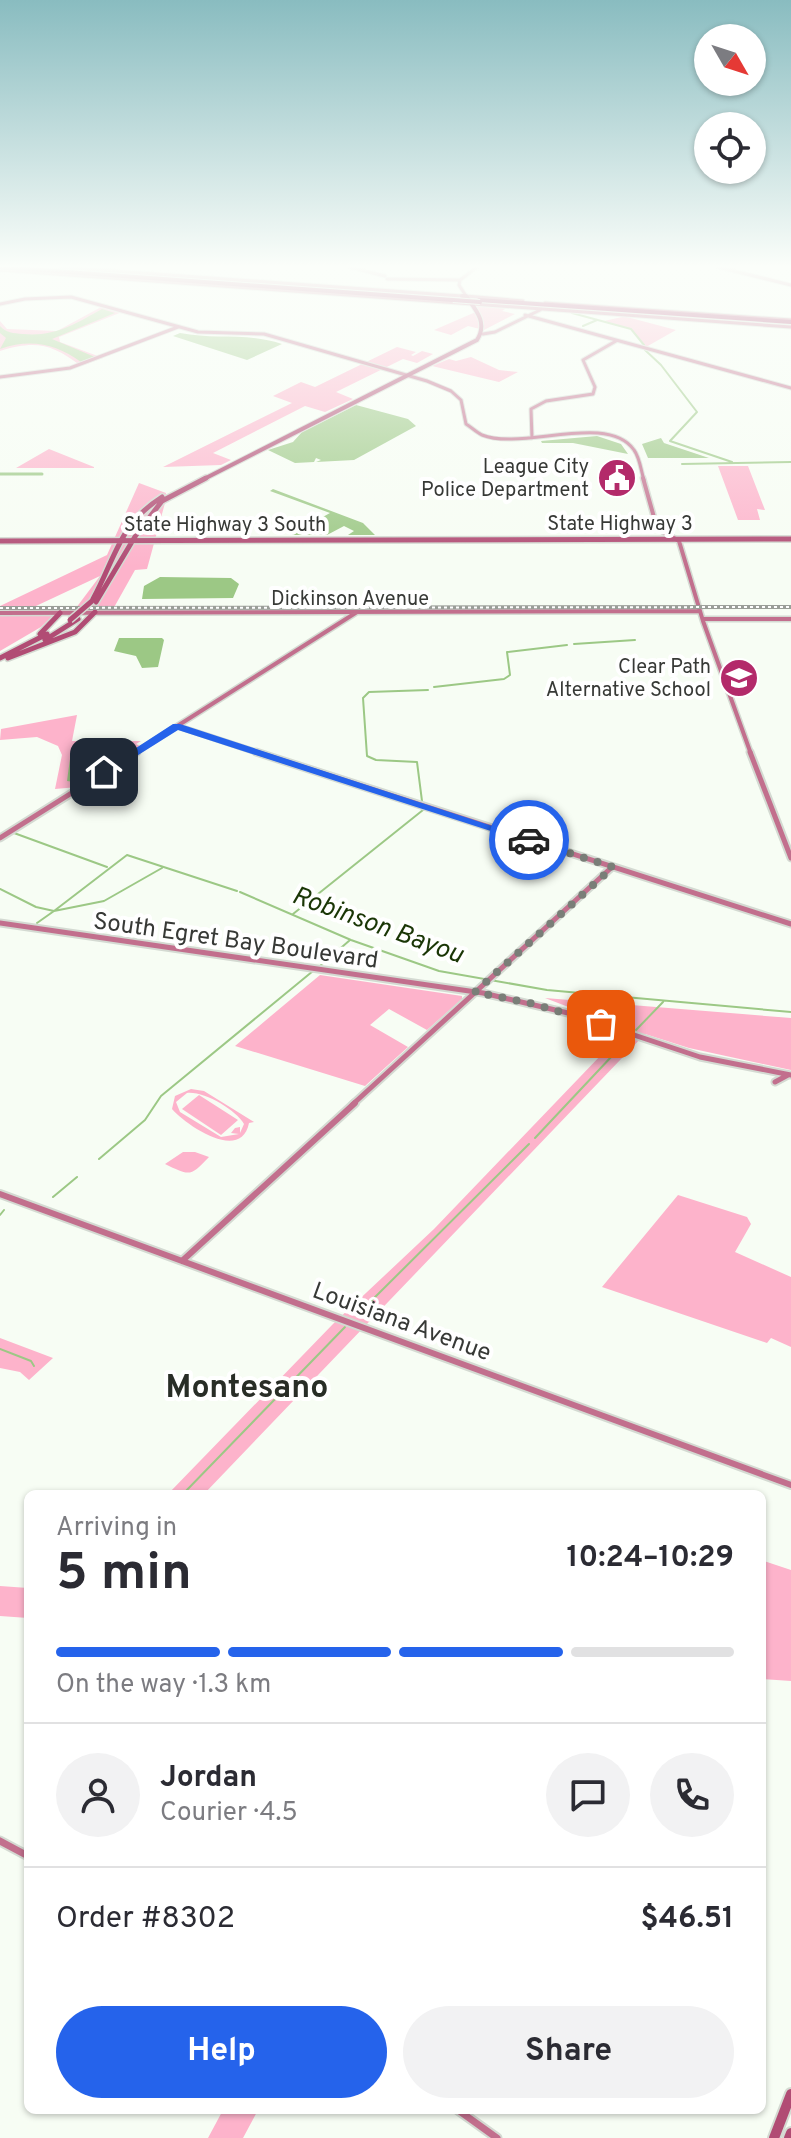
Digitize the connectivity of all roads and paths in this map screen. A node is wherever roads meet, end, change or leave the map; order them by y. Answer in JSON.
{"nodes":[{"id":1,"x":81,"y":367,"type":"edge"},
{"id":2,"x":378,"y":367,"type":"edge"},
{"id":3,"x":422,"y":367,"type":"edge"},
{"id":4,"x":585,"y":367,"type":"edge"},
{"id":5,"x":713,"y":367,"type":"edge"},
{"id":6,"x":406,"y":375,"type":"junction"},
{"id":7,"x":0,"y":377,"type":"edge"},
{"id":8,"x":791,"y":388,"type":"edge"},
{"id":9,"x":532,"y":438,"type":"junction"},
{"id":10,"x":190,"y":484,"type":"junction"},
{"id":11,"x":450,"y":539,"type":"joint"},
{"id":12,"x":678,"y":539,"type":"junction"},
{"id":13,"x":791,"y":539,"type":"edge"},
{"id":14,"x":117,"y":540,"type":"junction"},
{"id":15,"x":133,"y":540,"type":"junction"},
{"id":16,"x":0,"y":541,"type":"edge"},
{"id":17,"x":94,"y":602,"type":"junction"},
{"id":18,"x":699,"y":611,"type":"junction"},
{"id":19,"x":95,"y":612,"type":"junction"},
{"id":20,"x":358,"y":612,"type":"junction"},
{"id":21,"x":0,"y":613,"type":"edge"},
{"id":22,"x":60,"y":613,"type":"junction"},
{"id":23,"x":703,"y":619,"type":"junction"},
{"id":24,"x":791,"y":619,"type":"edge"},
{"id":25,"x":8,"y":658,"type":"junction"},
{"id":26,"x":0,"y":659,"type":"edge"},
{"id":27,"x":177,"y":726,"type":"junction"},
{"id":28,"x":0,"y":838,"type":"edge"},
{"id":29,"x":791,"y":858,"type":"edge"},
{"id":30,"x":613,"y":867,"type":"junction"},
{"id":31,"x":0,"y":923,"type":"edge"},
{"id":32,"x":791,"y":924,"type":"edge"},
{"id":33,"x":475,"y":992,"type":"junction"},
{"id":34,"x":790,"y":1075,"type":"edge"},
{"id":35,"x":775,"y":1082,"type":"dead end"},
{"id":36,"x":0,"y":1194,"type":"edge"},
{"id":37,"x":182,"y":1261,"type":"junction"},
{"id":38,"x":791,"y":1485,"type":"edge"},
{"id":39,"x":0,"y":1841,"type":"edge"},
{"id":40,"x":24,"y":1854,"type":"edge"},
{"id":41,"x":791,"y":2094,"type":"edge"},
{"id":42,"x":464,"y":2114,"type":"edge"},
{"id":43,"x":497,"y":2138,"type":"edge"},
{"id":44,"x":774,"y":2138,"type":"edge"}],
"edges":[{"from":1,"to":7,"type":"street"},
{"from":2,"to":6,"type":"street"},
{"from":3,"to":6,"type":"main road"},
{"from":4,"to":9,"type":"street"},
{"from":5,"to":8,"type":"street"},
{"from":6,"to":9,"type":"street"},
{"from":6,"to":10,"type":"main road"},
{"from":9,"to":12,"type":"street"},
{"from":10,"to":14,"type":"main road"},
{"from":10,"to":15,"type":"main road"},
{"from":11,"to":12,"type":"main road","name":"State Highway 3"},
{"from":11,"to":15,"type":"main road","name":"State Highway 3 South"},
{"from":12,"to":13,"type":"main road","name":"State Highway 3"},
{"from":12,"to":18,"type":"street"},
{"from":14,"to":15,"type":"main road","name":"State Highway 3 South"},
{"from":14,"to":16,"type":"main road","name":"State Highway 3 South"},
{"from":14,"to":17,"type":"main road"},
{"from":15,"to":17,"type":"main road"},
{"from":17,"to":25,"type":"main road","bridge":true},
{"from":17,"to":26,"type":"main road","bridge":true},
{"from":18,"to":20,"type":"street","name":"Dickinson Avenue"},
{"from":18,"to":23,"type":"street"},
{"from":19,"to":20,"type":"street","name":"Dickinson Avenue"},
{"from":19,"to":22,"type":"street","name":"Dickinson Avenue"},
{"from":19,"to":25,"type":"main road"},
{"from":20,"to":27,"type":"street"},
{"from":21,"to":22,"type":"street","name":"Dickinson Avenue"},
{"from":22,"to":26,"type":"main road"},
{"from":23,"to":24,"type":"street"},
{"from":23,"to":29,"type":"street"},
{"from":25,"to":26,"type":"main road"},
{"from":27,"to":28,"type":"street"},
{"from":27,"to":30,"type":"street"},
{"from":30,"to":32,"type":"street"},
{"from":30,"to":33,"type":"street"},
{"from":31,"to":33,"type":"street","name":"South Egret Bay Boulevard"},
{"from":33,"to":34,"type":"street","name":"South Egret Bay Boulevard"},
{"from":33,"to":37,"type":"street"},
{"from":34,"to":35,"type":"street"},
{"from":36,"to":37,"type":"street","name":"Louisiana Avenue"},
{"from":37,"to":38,"type":"street","name":"Louisiana Avenue"},
{"from":39,"to":40,"type":"street"},
{"from":41,"to":44,"type":"main road"},
{"from":42,"to":43,"type":"street"}]}
